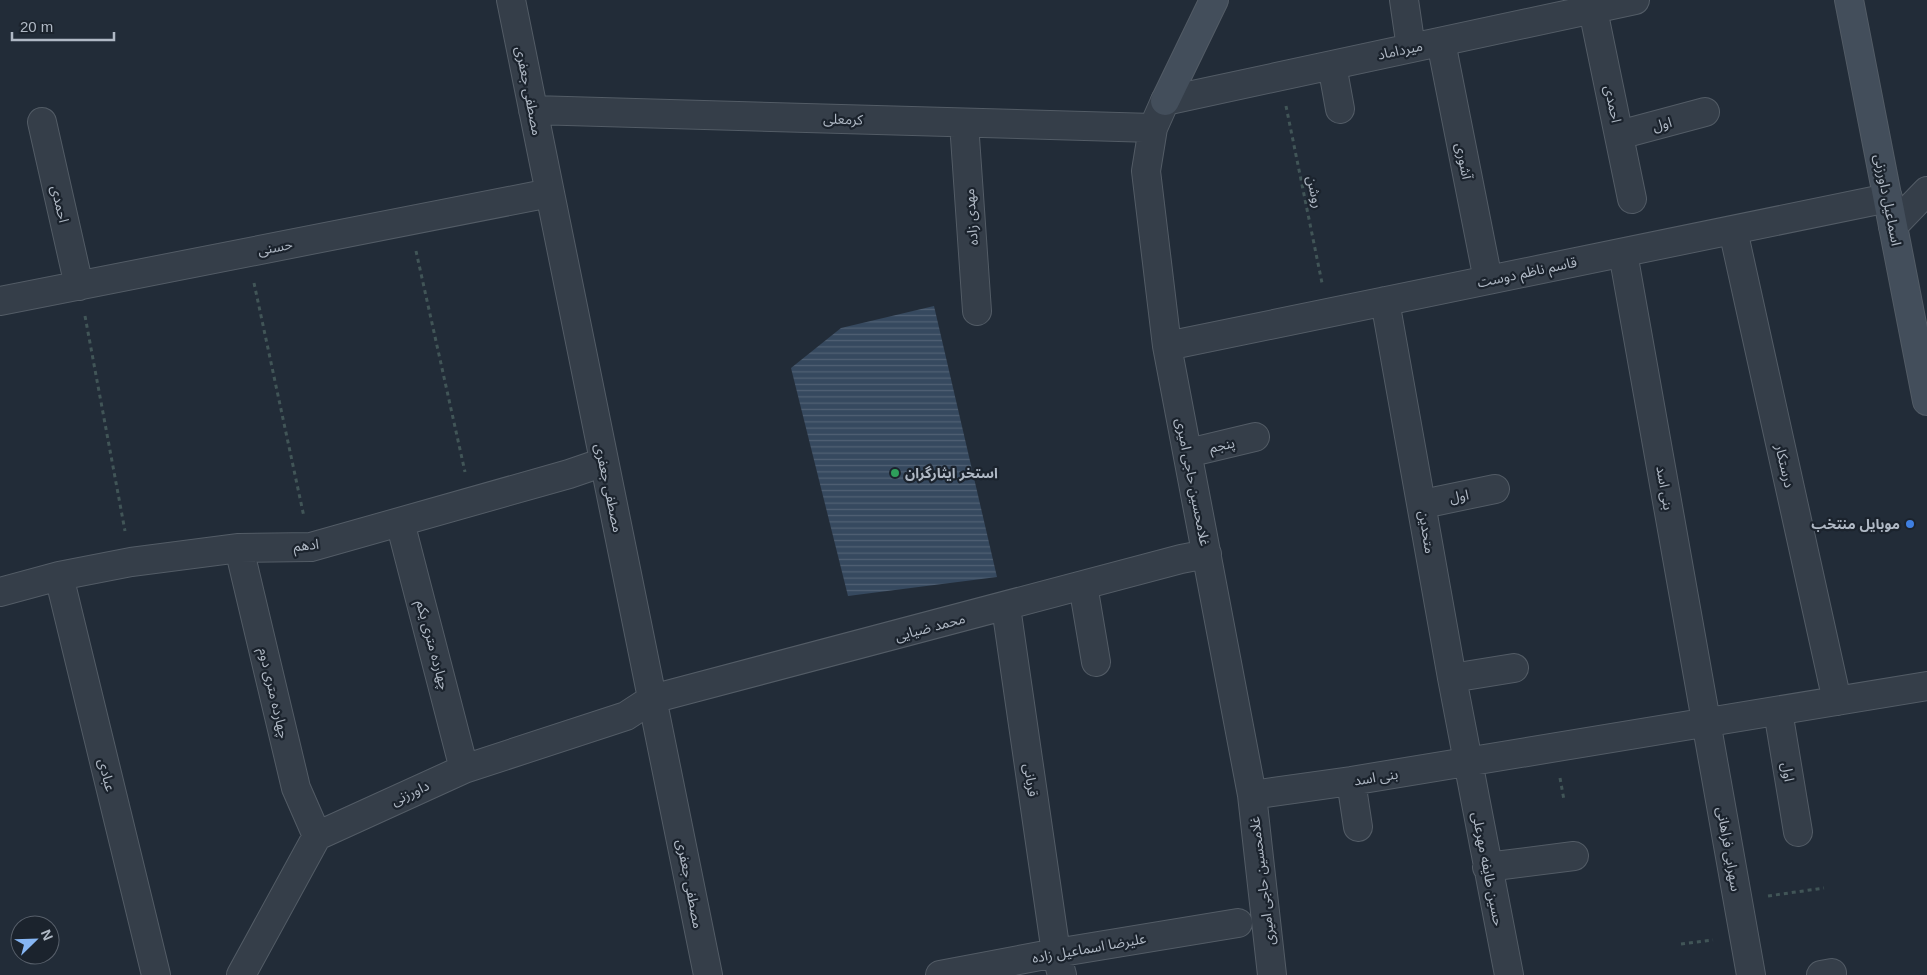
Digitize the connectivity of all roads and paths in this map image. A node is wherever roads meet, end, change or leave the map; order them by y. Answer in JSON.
{"nodes":[{"id":1,"x":511,"y":0,"type":"edge"},
{"id":2,"x":1214,"y":0,"type":"edge"},
{"id":3,"x":1404,"y":0,"type":"edge"},
{"id":4,"x":1635,"y":0,"type":"edge"},
{"id":5,"x":1849,"y":0,"type":"edge"},
{"id":6,"x":1592,"y":4,"type":"edge"},
{"id":7,"x":1441,"y":42,"type":"junction"},
{"id":8,"x":1411,"y":48,"type":"junction"},
{"id":9,"x":1332,"y":65,"type":"junction"},
{"id":10,"x":1280,"y":76,"type":"junction"},
{"id":11,"x":1165,"y":101,"type":"junction"},
{"id":12,"x":1340,"y":109,"type":"dead end"},
{"id":13,"x":533,"y":110,"type":"junction"},
{"id":14,"x":1705,"y":112,"type":"dead end"},
{"id":15,"x":42,"y":122,"type":"dead end"},
{"id":16,"x":964,"y":123,"type":"junction"},
{"id":17,"x":1153,"y":128,"type":"junction"},
{"id":18,"x":1619,"y":135,"type":"junction"},
{"id":19,"x":1927,"y":191,"type":"edge"},
{"id":20,"x":550,"y":193,"type":"junction"},
{"id":21,"x":1888,"y":198,"type":"junction"},
{"id":22,"x":1632,"y":199,"type":"dead end"},
{"id":23,"x":409,"y":220,"type":"junction"},
{"id":24,"x":1893,"y":226,"type":"junction"},
{"id":25,"x":1733,"y":230,"type":"junction"},
{"id":26,"x":248,"y":252,"type":"junction"},
{"id":27,"x":1622,"y":253,"type":"junction"},
{"id":28,"x":1488,"y":280,"type":"junction"},
{"id":29,"x":79,"y":286,"type":"junction"},
{"id":30,"x":0,"y":301,"type":"edge"},
{"id":31,"x":1385,"y":301,"type":"junction"},
{"id":32,"x":977,"y":312,"type":"dead end"},
{"id":33,"x":1328,"y":313,"type":"junction"},
{"id":34,"x":1167,"y":346,"type":"junction"},
{"id":35,"x":1927,"y":401,"type":"edge"},
{"id":36,"x":1256,"y":437,"type":"dead end"},
{"id":37,"x":1188,"y":453,"type":"junction"},
{"id":38,"x":604,"y":462,"type":"junction"},
{"id":39,"x":1495,"y":489,"type":"dead end"},
{"id":40,"x":472,"y":502,"type":"junction"},
{"id":41,"x":1423,"y":504,"type":"junction"},
{"id":42,"x":400,"y":522,"type":"junction"},
{"id":43,"x":310,"y":547,"type":"junction"},
{"id":44,"x":239,"y":548,"type":"junction"},
{"id":45,"x":1207,"y":554,"type":"junction"},
{"id":46,"x":132,"y":562,"type":"junction"},
{"id":47,"x":59,"y":576,"type":"junction"},
{"id":48,"x":1084,"y":586,"type":"junction"},
{"id":49,"x":0,"y":592,"type":"edge"},
{"id":50,"x":1006,"y":607,"type":"junction"},
{"id":51,"x":1096,"y":662,"type":"dead end"},
{"id":52,"x":1514,"y":668,"type":"dead end"},
{"id":53,"x":1452,"y":678,"type":"junction"},
{"id":54,"x":1927,"y":686,"type":"edge"},
{"id":55,"x":652,"y":699,"type":"junction"},
{"id":56,"x":1837,"y":701,"type":"junction"},
{"id":57,"x":1778,"y":711,"type":"junction"},
{"id":58,"x":1706,"y":723,"type":"junction"},
{"id":59,"x":1467,"y":762,"type":"junction"},
{"id":60,"x":464,"y":769,"type":"junction"},
{"id":61,"x":1351,"y":781,"type":"junction"},
{"id":62,"x":1252,"y":795,"type":"junction"},
{"id":63,"x":1358,"y":827,"type":"dead end"},
{"id":64,"x":1798,"y":832,"type":"dead end"},
{"id":65,"x":317,"y":836,"type":"junction"},
{"id":66,"x":1574,"y":856,"type":"dead end"},
{"id":67,"x":1487,"y":867,"type":"junction"},
{"id":68,"x":1824,"y":888,"type":"dead end"},
{"id":69,"x":1738,"y":901,"type":"junction"},
{"id":70,"x":1238,"y":923,"type":"dead end"},
{"id":71,"x":1059,"y":964,"type":"edge"},
{"id":72,"x":156,"y":975,"type":"edge"},
{"id":73,"x":241,"y":975,"type":"edge"},
{"id":74,"x":708,"y":975,"type":"edge"},
{"id":75,"x":940,"y":975,"type":"edge"},
{"id":76,"x":1272,"y":975,"type":"edge"},
{"id":77,"x":1509,"y":975,"type":"edge"},
{"id":78,"x":1751,"y":975,"type":"edge"}],
"edges":[{"from":1,"to":13,"type":"street","name":"مصطفی جعفری"},
{"from":2,"to":11,"type":"main road","name":"غلامحسین حاجی امیری"},
{"from":3,"to":8,"type":"street"},
{"from":4,"to":6,"type":"street","name":"میرداماد"},
{"from":5,"to":21,"type":"main road","name":"اسماعیل داورزنی"},
{"from":6,"to":7,"type":"street","name":"میرداماد"},
{"from":6,"to":18,"type":"street","name":"احمدی"},
{"from":7,"to":8,"type":"street","name":"میرداماد"},
{"from":7,"to":28,"type":"street","name":"آشوری"},
{"from":8,"to":9,"type":"street","name":"میرداماد"},
{"from":9,"to":10,"type":"street","name":"میرداماد"},
{"from":9,"to":12,"type":"street"},
{"from":10,"to":11,"type":"street","name":"میرداماد"},
{"from":10,"to":33,"type":"path","name":"روشن"},
{"from":11,"to":17,"type":"street","name":"غلامحسین حاجی امیری"},
{"from":13,"to":16,"type":"street","name":"کرمعلی"},
{"from":13,"to":20,"type":"street","name":"مصطفی جعفری"},
{"from":14,"to":18,"type":"street","name":"اول"},
{"from":15,"to":29,"type":"street","name":"احمدی"},
{"from":16,"to":17,"type":"street","name":"کرمعلی"},
{"from":16,"to":32,"type":"street","name":"مهدی زاده"},
{"from":17,"to":34,"type":"street","name":"غلامحسین حاجی امیری"},
{"from":18,"to":22,"type":"street","name":"احمدی"},
{"from":19,"to":24,"type":"street"},
{"from":20,"to":23,"type":"street","name":"حسنی"},
{"from":20,"to":38,"type":"street","name":"مصطفی جعفری"},
{"from":21,"to":24,"type":"main road","name":"اسماعیل داورزنی"},
{"from":21,"to":25,"type":"street","name":"قاسم ناظم دوست"},
{"from":23,"to":26,"type":"street","name":"حسنی"},
{"from":23,"to":40,"type":"path"},
{"from":24,"to":35,"type":"main road","name":"اسماعیل داورزنی"},
{"from":25,"to":27,"type":"street","name":"قاسم ناظم دوست"},
{"from":25,"to":56,"type":"street","name":"درستکار"},
{"from":26,"to":29,"type":"street","name":"حسنی"},
{"from":26,"to":43,"type":"path"},
{"from":27,"to":28,"type":"street","name":"قاسم ناظم دوست"},
{"from":27,"to":58,"type":"street","name":"بنی اسد"},
{"from":28,"to":31,"type":"street","name":"قاسم ناظم دوست"},
{"from":29,"to":30,"type":"street","name":"حسنی"},
{"from":29,"to":46,"type":"path"},
{"from":31,"to":33,"type":"street","name":"قاسم ناظم دوست"},
{"from":31,"to":41,"type":"street","name":"متحدین"},
{"from":33,"to":34,"type":"street","name":"قاسم ناظم دوست"},
{"from":34,"to":37,"type":"street","name":"غلامحسین حاجی امیری"},
{"from":36,"to":37,"type":"street","name":"پنجم"},
{"from":37,"to":45,"type":"street","name":"غلامحسین حاجی امیری"},
{"from":38,"to":40,"type":"street","name":"ادهم"},
{"from":38,"to":55,"type":"street","name":"مصطفی جعفری"},
{"from":39,"to":41,"type":"street","name":"اول"},
{"from":40,"to":42,"type":"street","name":"ادهم"},
{"from":41,"to":53,"type":"street","name":"متحدین"},
{"from":42,"to":43,"type":"street","name":"ادهم"},
{"from":42,"to":60,"type":"street","name":"چهارده متری یکم"},
{"from":43,"to":44,"type":"street","name":"ادهم"},
{"from":44,"to":46,"type":"street","name":"ادهم"},
{"from":44,"to":65,"type":"street","name":"چهارده متری دوم"},
{"from":45,"to":48,"type":"street","name":"محمد ضیایی"},
{"from":45,"to":62,"type":"street","name":"غلامحسین حاجی امیری"},
{"from":46,"to":47,"type":"street","name":"ادهم"},
{"from":47,"to":49,"type":"street","name":"ادهم"},
{"from":47,"to":72,"type":"street","name":"عبادی"},
{"from":48,"to":50,"type":"street","name":"محمد ضیایی"},
{"from":48,"to":51,"type":"street"},
{"from":50,"to":55,"type":"street","name":"محمد ضیایی"},
{"from":50,"to":71,"type":"street","name":"قربانی"},
{"from":52,"to":53,"type":"street"},
{"from":53,"to":59,"type":"street","name":"متحدین"},
{"from":54,"to":56,"type":"street","name":"بنی اسد"},
{"from":55,"to":60,"type":"street","name":"داورزنی"},
{"from":55,"to":74,"type":"street","name":"مصطفی جعفری"},
{"from":56,"to":57,"type":"street","name":"بنی اسد"},
{"from":57,"to":58,"type":"street","name":"بنی اسد"},
{"from":57,"to":64,"type":"street","name":"اول"},
{"from":58,"to":59,"type":"street","name":"بنی اسد"},
{"from":58,"to":69,"type":"street","name":"سهرابی فراهانی"},
{"from":59,"to":61,"type":"street","name":"بنی اسد"},
{"from":59,"to":67,"type":"street","name":"حسین طایفه مهرعلی"},
{"from":60,"to":65,"type":"street","name":"داورزنی"},
{"from":61,"to":62,"type":"street","name":"بنی اسد"},
{"from":61,"to":63,"type":"street"},
{"from":62,"to":76,"type":"street","name":"غلامحسین حاجی امیری"},
{"from":65,"to":73,"type":"street"},
{"from":66,"to":67,"type":"street"},
{"from":67,"to":77,"type":"street","name":"حسین طایفه مهرعلی"},
{"from":68,"to":69,"type":"path"},
{"from":69,"to":78,"type":"street","name":"سهرابی فراهانی"},
{"from":70,"to":71,"type":"street","name":"علیرضا اسماعیل زاده"},
{"from":71,"to":75,"type":"street","name":"علیرضا اسماعیل زاده"}]}
